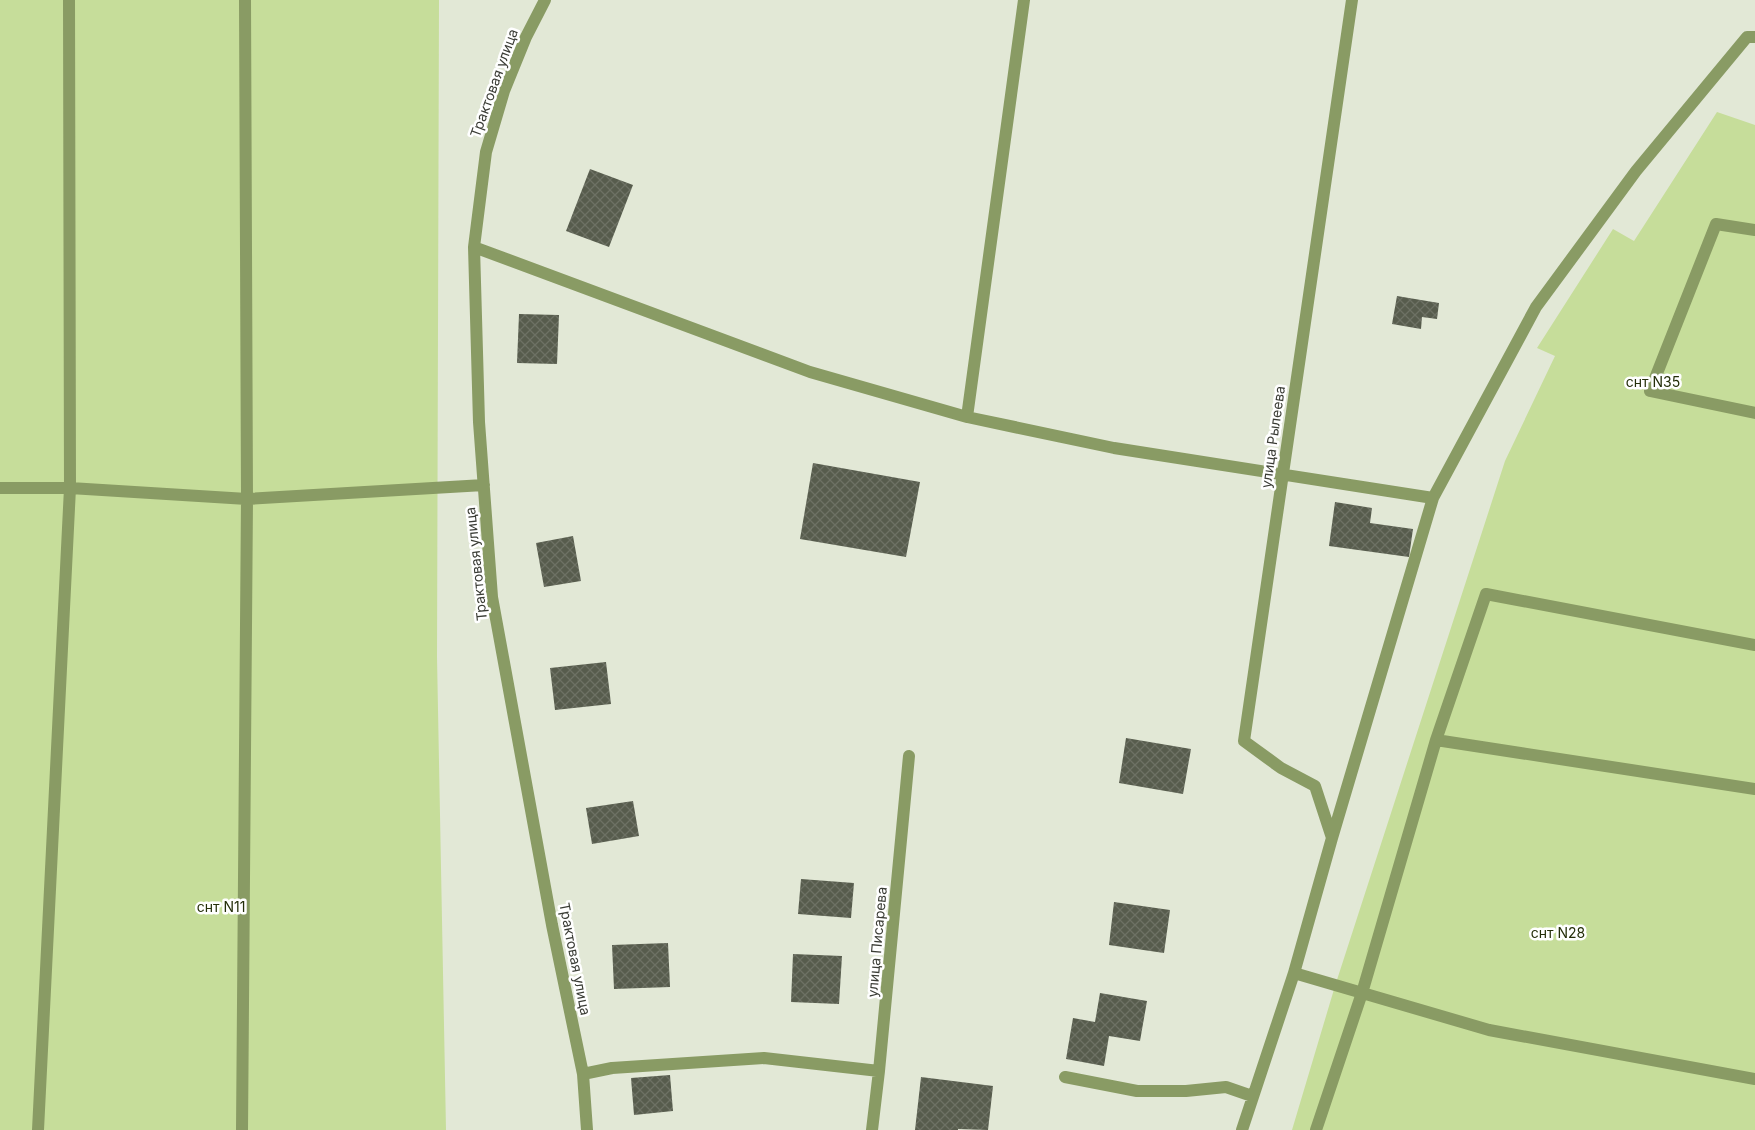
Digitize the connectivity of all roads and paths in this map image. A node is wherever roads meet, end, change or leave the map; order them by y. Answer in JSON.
{"nodes":[{"id":1,"x":69,"y":0,"type":"edge"},
{"id":2,"x":245,"y":0,"type":"edge"},
{"id":3,"x":545,"y":0,"type":"edge"},
{"id":4,"x":1024,"y":0,"type":"edge"},
{"id":5,"x":1352,"y":0,"type":"edge"},
{"id":6,"x":1755,"y":37,"type":"edge"},
{"id":7,"x":1755,"y":230,"type":"edge"},
{"id":8,"x":474,"y":248,"type":"junction"},
{"id":9,"x":1755,"y":413,"type":"edge"},
{"id":10,"x":967,"y":417,"type":"junction"},
{"id":11,"x":1282,"y":474,"type":"junction"},
{"id":12,"x":484,"y":485,"type":"junction"},
{"id":13,"x":0,"y":488,"type":"edge"},
{"id":14,"x":70,"y":488,"type":"junction"},
{"id":15,"x":247,"y":498,"type":"junction"},
{"id":16,"x":1433,"y":498,"type":"junction"},
{"id":17,"x":1755,"y":645,"type":"edge"},
{"id":18,"x":1436,"y":740,"type":"junction"},
{"id":19,"x":909,"y":756,"type":"dead end"},
{"id":20,"x":1755,"y":789,"type":"edge"},
{"id":21,"x":1332,"y":838,"type":"junction"},
{"id":22,"x":1294,"y":973,"type":"junction"},
{"id":23,"x":1362,"y":994,"type":"junction"},
{"id":24,"x":879,"y":1071,"type":"junction"},
{"id":25,"x":583,"y":1074,"type":"junction"},
{"id":26,"x":1065,"y":1078,"type":"dead end"},
{"id":27,"x":1755,"y":1079,"type":"edge"},
{"id":28,"x":1252,"y":1096,"type":"junction"},
{"id":29,"x":38,"y":1130,"type":"edge"},
{"id":30,"x":242,"y":1130,"type":"edge"},
{"id":31,"x":588,"y":1130,"type":"edge"},
{"id":32,"x":872,"y":1130,"type":"edge"},
{"id":33,"x":1242,"y":1130,"type":"edge"},
{"id":34,"x":1316,"y":1130,"type":"edge"}],
"edges":[{"from":1,"to":14,"type":"street"},
{"from":2,"to":15,"type":"street"},
{"from":3,"to":8,"type":"street","name":"Трактовая улица"},
{"from":4,"to":10,"type":"street"},
{"from":5,"to":11,"type":"street","name":"улица Рылеева"},
{"from":6,"to":16,"type":"street"},
{"from":7,"to":9,"type":"street"},
{"from":8,"to":10,"type":"street"},
{"from":8,"to":12,"type":"street","name":"Трактовая улица"},
{"from":10,"to":11,"type":"street"},
{"from":11,"to":16,"type":"street"},
{"from":11,"to":21,"type":"street","name":"улица Рылеева"},
{"from":12,"to":15,"type":"street"},
{"from":12,"to":25,"type":"street","name":"Трактовая улица"},
{"from":13,"to":14,"type":"street"},
{"from":14,"to":15,"type":"street"},
{"from":14,"to":29,"type":"street"},
{"from":15,"to":30,"type":"street"},
{"from":16,"to":21,"type":"street"},
{"from":17,"to":18,"type":"street"},
{"from":18,"to":20,"type":"street"},
{"from":18,"to":23,"type":"street"},
{"from":19,"to":24,"type":"street","name":"улица Писарева"},
{"from":21,"to":22,"type":"street"},
{"from":22,"to":23,"type":"street"},
{"from":22,"to":28,"type":"street"},
{"from":23,"to":27,"type":"street"},
{"from":23,"to":34,"type":"street"},
{"from":24,"to":25,"type":"street"},
{"from":24,"to":32,"type":"street","name":"улица Писарева"},
{"from":25,"to":31,"type":"street","name":"Трактовая улица"},
{"from":26,"to":28,"type":"street"},
{"from":28,"to":33,"type":"street"}]}
